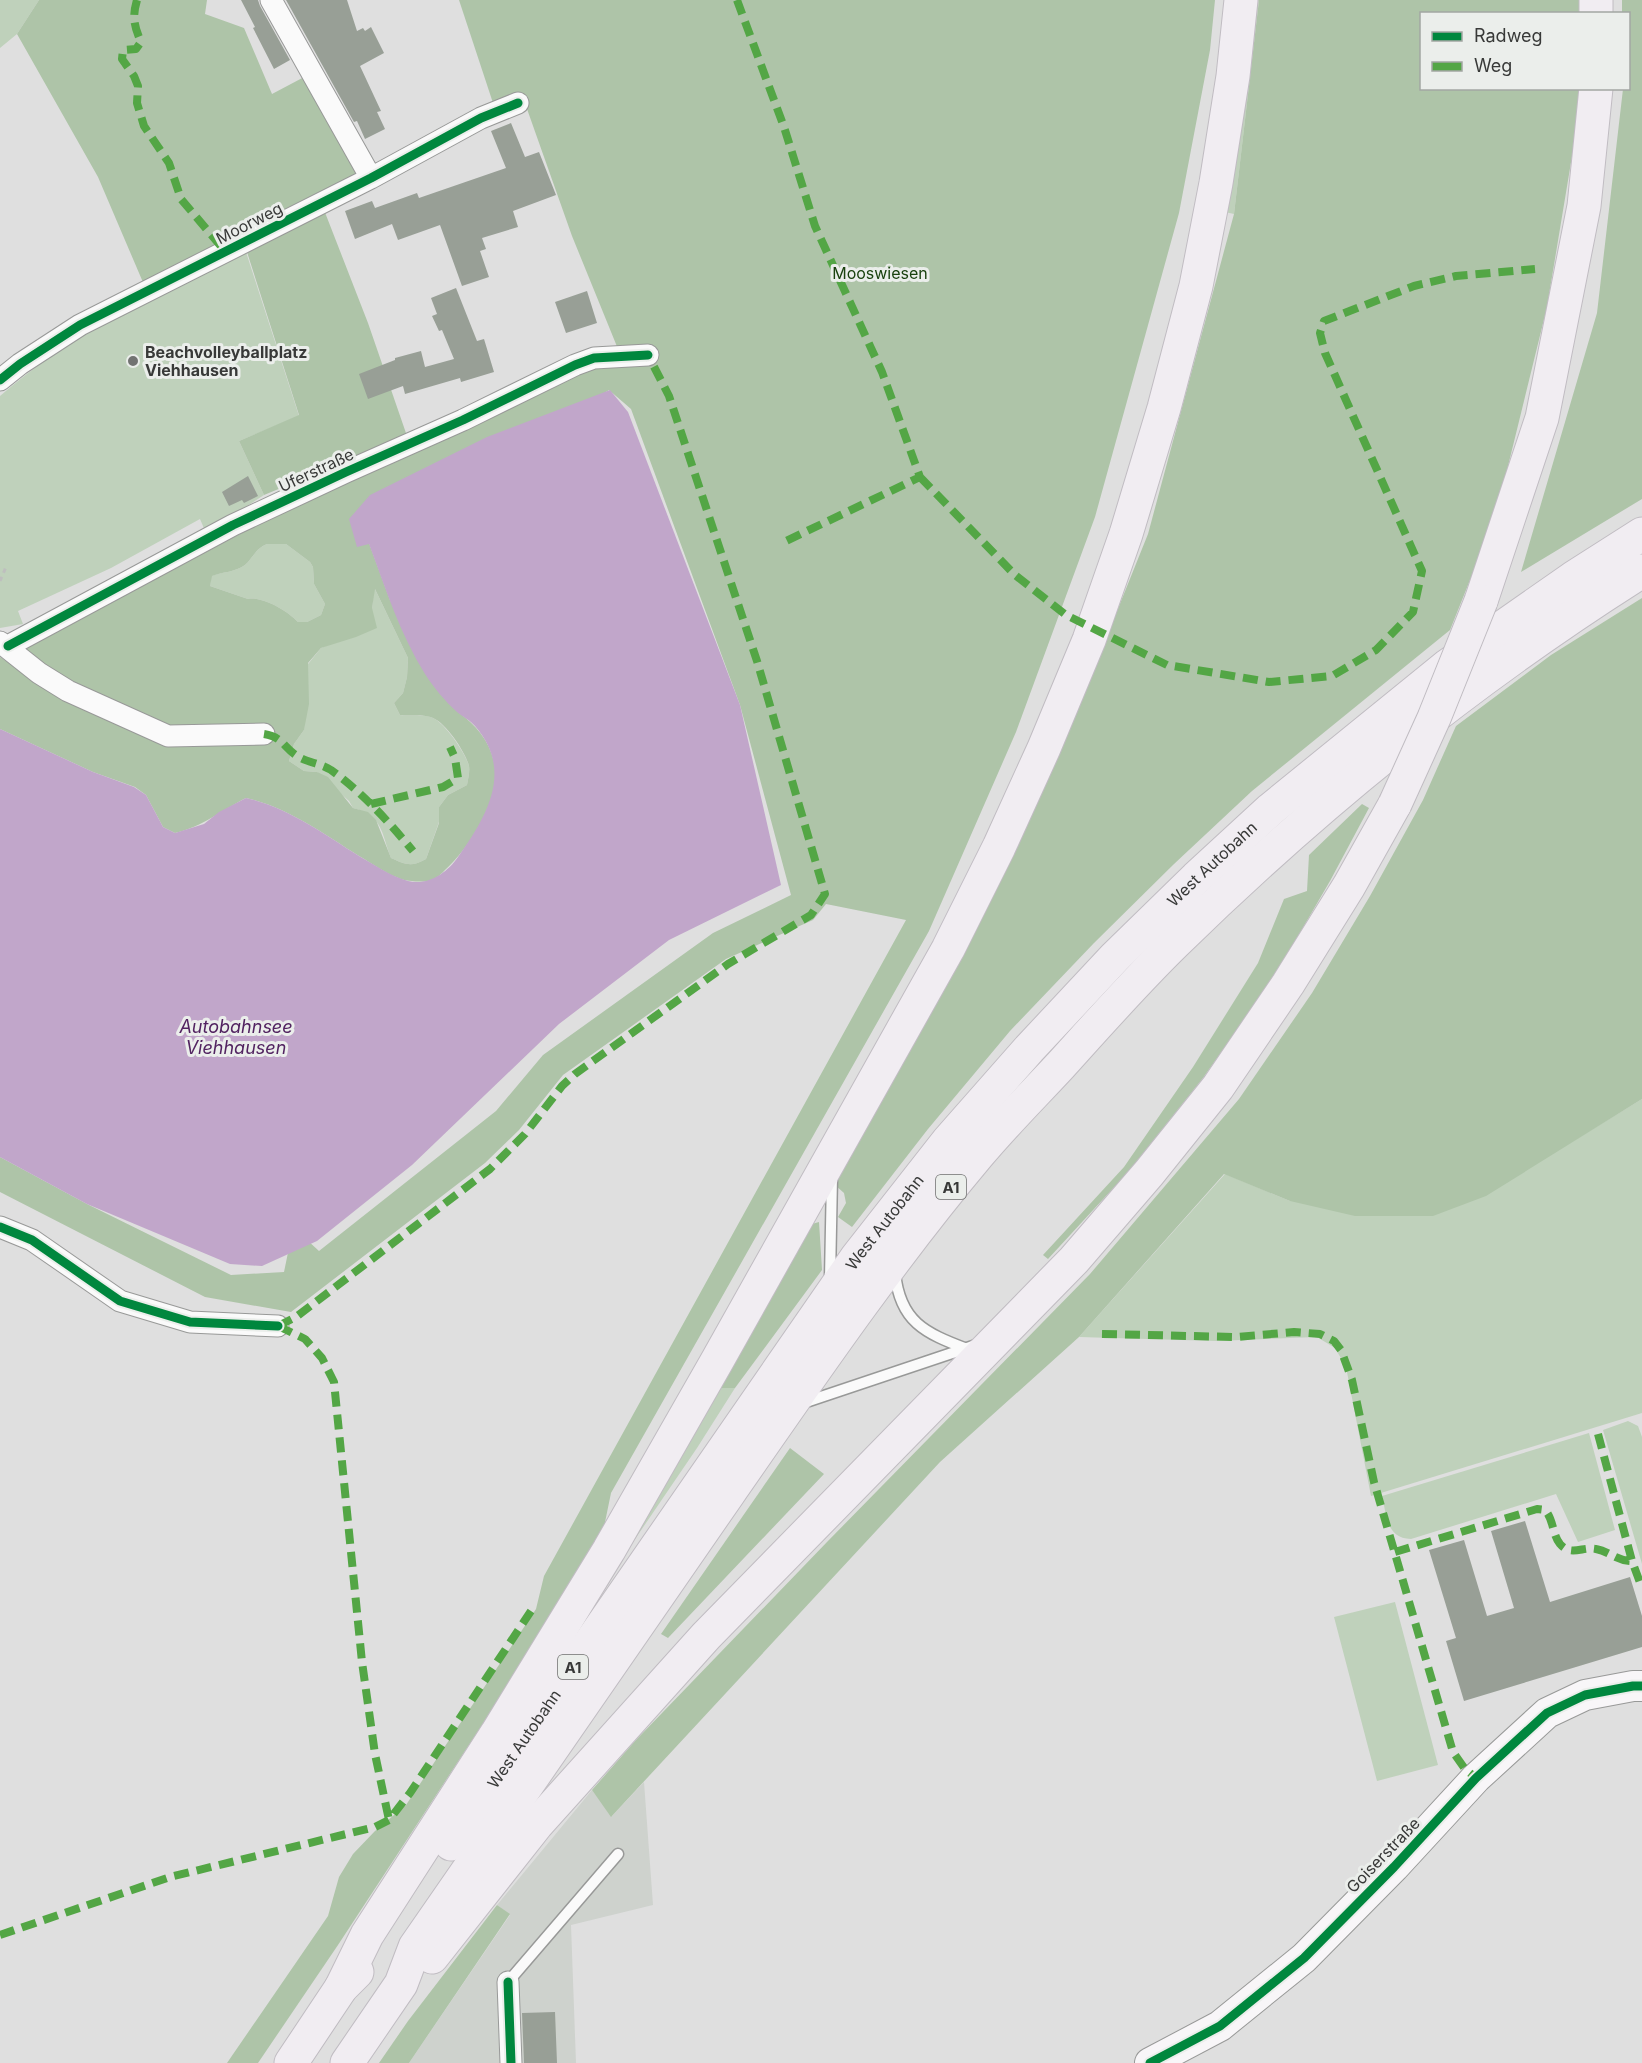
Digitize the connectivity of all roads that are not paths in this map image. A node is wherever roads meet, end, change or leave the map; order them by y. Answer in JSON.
{"nodes":[{"id":1,"x":271,"y":0,"type":"edge"},
{"id":2,"x":1241,"y":0,"type":"edge"},
{"id":3,"x":1596,"y":90,"type":"edge"},
{"id":4,"x":518,"y":103,"type":"dead end"},
{"id":5,"x":371,"y":178,"type":"junction"},
{"id":6,"x":648,"y":355,"type":"dead end"},
{"id":7,"x":0,"y":380,"type":"edge"},
{"id":8,"x":1642,"y":534,"type":"edge"},
{"id":9,"x":1642,"y":571,"type":"edge"},
{"id":10,"x":4,"y":644,"type":"edge"},
{"id":11,"x":264,"y":734,"type":"dead end"},
{"id":12,"x":832,"y":1156,"type":"junction"},
{"id":13,"x":0,"y":1227,"type":"edge"},
{"id":14,"x":899,"y":1253,"type":"junction"},
{"id":15,"x":830,"y":1295,"type":"junction"},
{"id":16,"x":278,"y":1326,"type":"dead end"},
{"id":17,"x":982,"y":1343,"type":"junction"},
{"id":18,"x":789,"y":1407,"type":"junction"},
{"id":19,"x":1642,"y":1686,"type":"edge"},
{"id":20,"x":618,"y":1854,"type":"dead end"},
{"id":21,"x":508,"y":1982,"type":"joint"},
{"id":22,"x":401,"y":1984,"type":"junction"},
{"id":23,"x":341,"y":1988,"type":"junction"},
{"id":24,"x":291,"y":2063,"type":"edge"},
{"id":25,"x":347,"y":2063,"type":"edge"},
{"id":26,"x":511,"y":2063,"type":"edge"},
{"id":27,"x":1150,"y":2063,"type":"edge"}],
"edges":[{"from":1,"to":5,"type":"street"},
{"from":2,"to":12,"type":"highway"},
{"from":3,"to":17,"type":"highway","bridge":true},
{"from":4,"to":5,"type":"street","name":"Moorweg"},
{"from":5,"to":7,"type":"street","name":"Moorweg"},
{"from":6,"to":10,"type":"street","name":"Uferstraße"},
{"from":8,"to":15,"type":"highway","name":"West Autobahn","number":"A1"},
{"from":9,"to":14,"type":"highway","name":"West Autobahn","number":"A1"},
{"from":10,"to":11,"type":"street","name":"Uferstraße"},
{"from":12,"to":15,"type":"lane"},
{"from":12,"to":23,"type":"highway"},
{"from":13,"to":16,"type":"street"},
{"from":14,"to":17,"type":"lane"},
{"from":14,"to":18,"type":"highway","name":"West Autobahn","number":"A1"},
{"from":15,"to":23,"type":"highway","name":"West Autobahn","number":"A1"},
{"from":17,"to":18,"type":"lane"},
{"from":17,"to":22,"type":"highway"},
{"from":18,"to":22,"type":"highway","name":"West Autobahn","number":"A1"},
{"from":19,"to":27,"type":"street","name":"Goiserstraße"},
{"from":20,"to":21,"type":"lane"},
{"from":21,"to":26,"type":"street"},
{"from":22,"to":25,"type":"highway","name":"West Autobahn","number":"A1"},
{"from":23,"to":24,"type":"highway","name":"West Autobahn","number":"A1"}]}
